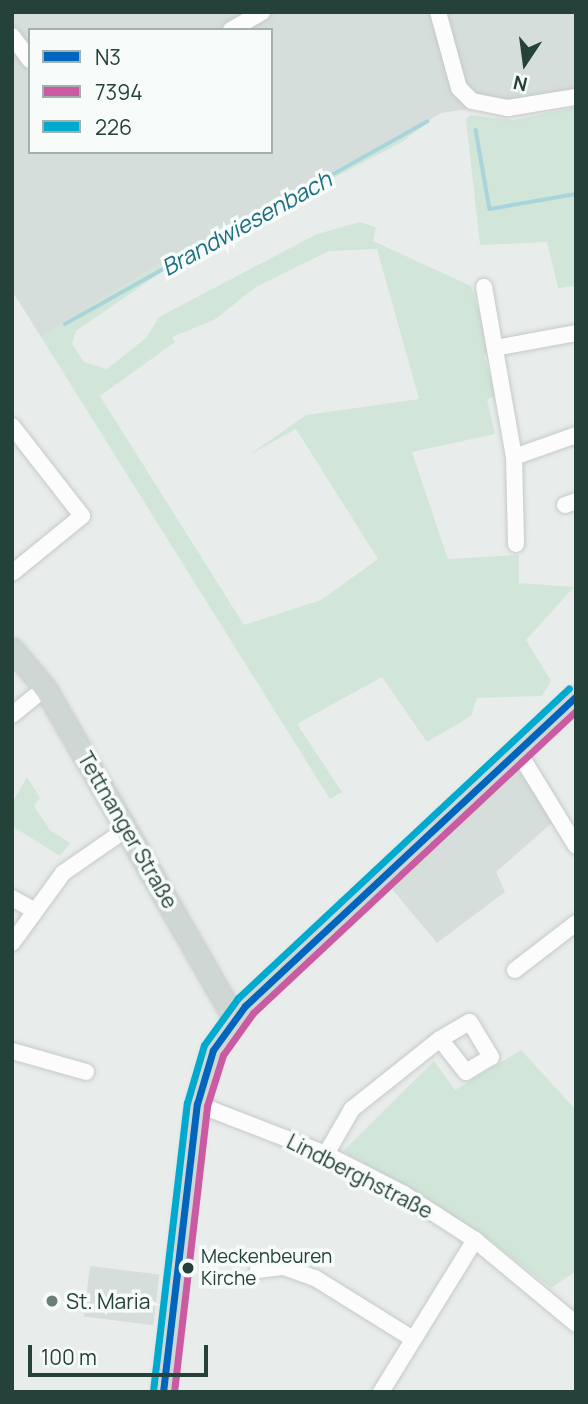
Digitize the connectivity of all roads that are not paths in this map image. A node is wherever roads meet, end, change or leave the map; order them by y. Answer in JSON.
{"nodes":[{"id":1,"x":262,"y":12,"type":"edge"},
{"id":2,"x":438,"y":12,"type":"edge"},
{"id":3,"x":234,"y":28,"type":"edge"},
{"id":4,"x":12,"y":36,"type":"edge"},
{"id":5,"x":28,"y":57,"type":"edge"},
{"id":6,"x":576,"y":97,"type":"edge"},
{"id":7,"x":484,"y":287,"type":"dead end"},
{"id":8,"x":576,"y":333,"type":"edge"},
{"id":9,"x":495,"y":348,"type":"junction"},
{"id":10,"x":12,"y":426,"type":"edge"},
{"id":11,"x":576,"y":435,"type":"edge"},
{"id":12,"x":514,"y":457,"type":"junction"},
{"id":13,"x":516,"y":544,"type":"dead end"},
{"id":14,"x":12,"y":573,"type":"edge"},
{"id":15,"x":12,"y":649,"type":"edge"},
{"id":16,"x":45,"y":688,"type":"junction"},
{"id":17,"x":576,"y":696,"type":"edge"},
{"id":18,"x":12,"y":715,"type":"edge"},
{"id":19,"x":519,"y":753,"type":"junction"},
{"id":20,"x":128,"y":828,"type":"junction"},
{"id":21,"x":576,"y":846,"type":"edge"},
{"id":22,"x":12,"y":898,"type":"edge"},
{"id":23,"x":32,"y":909,"type":"junction"},
{"id":24,"x":576,"y":923,"type":"edge"},
{"id":25,"x":12,"y":943,"type":"edge"},
{"id":26,"x":515,"y":970,"type":"dead end"},
{"id":27,"x":234,"y":1018,"type":"junction"},
{"id":28,"x":440,"y":1039,"type":"dead end"},
{"id":29,"x":12,"y":1051,"type":"edge"},
{"id":30,"x":86,"y":1072,"type":"dead end"},
{"id":31,"x":197,"y":1104,"type":"junction"},
{"id":32,"x":326,"y":1153,"type":"junction"},
{"id":33,"x":475,"y":1240,"type":"junction"},
{"id":34,"x":258,"y":1270,"type":"dead end"},
{"id":35,"x":576,"y":1324,"type":"edge"},
{"id":36,"x":413,"y":1339,"type":"junction"},
{"id":37,"x":382,"y":1391,"type":"edge"},
{"id":38,"x":163,"y":1392,"type":"edge"}],
"edges":[{"from":1,"to":3,"type":"street"},
{"from":2,"to":6,"type":"street"},
{"from":4,"to":5,"type":"street"},
{"from":7,"to":9,"type":"street"},
{"from":8,"to":9,"type":"street"},
{"from":9,"to":12,"type":"street"},
{"from":10,"to":14,"type":"street"},
{"from":11,"to":12,"type":"street"},
{"from":12,"to":13,"type":"street"},
{"from":15,"to":16,"type":"main road","name":"Tettnanger Straße"},
{"from":16,"to":18,"type":"street"},
{"from":16,"to":20,"type":"main road","name":"Tettnanger Straße"},
{"from":17,"to":19,"type":"main road"},
{"from":19,"to":21,"type":"street"},
{"from":19,"to":27,"type":"main road"},
{"from":20,"to":23,"type":"street"},
{"from":20,"to":27,"type":"main road","name":"Tettnanger Straße"},
{"from":22,"to":23,"type":"street"},
{"from":23,"to":25,"type":"street"},
{"from":24,"to":26,"type":"street"},
{"from":27,"to":31,"type":"main road"},
{"from":28,"to":32,"type":"street"},
{"from":29,"to":30,"type":"street"},
{"from":31,"to":32,"type":"street","name":"Lindberghstraße"},
{"from":31,"to":38,"type":"main road"},
{"from":32,"to":33,"type":"street","name":"Lindberghstraße"},
{"from":33,"to":35,"type":"street","name":"Lindberghstraße"},
{"from":33,"to":36,"type":"street"},
{"from":34,"to":36,"type":"street"},
{"from":36,"to":37,"type":"street"}]}
